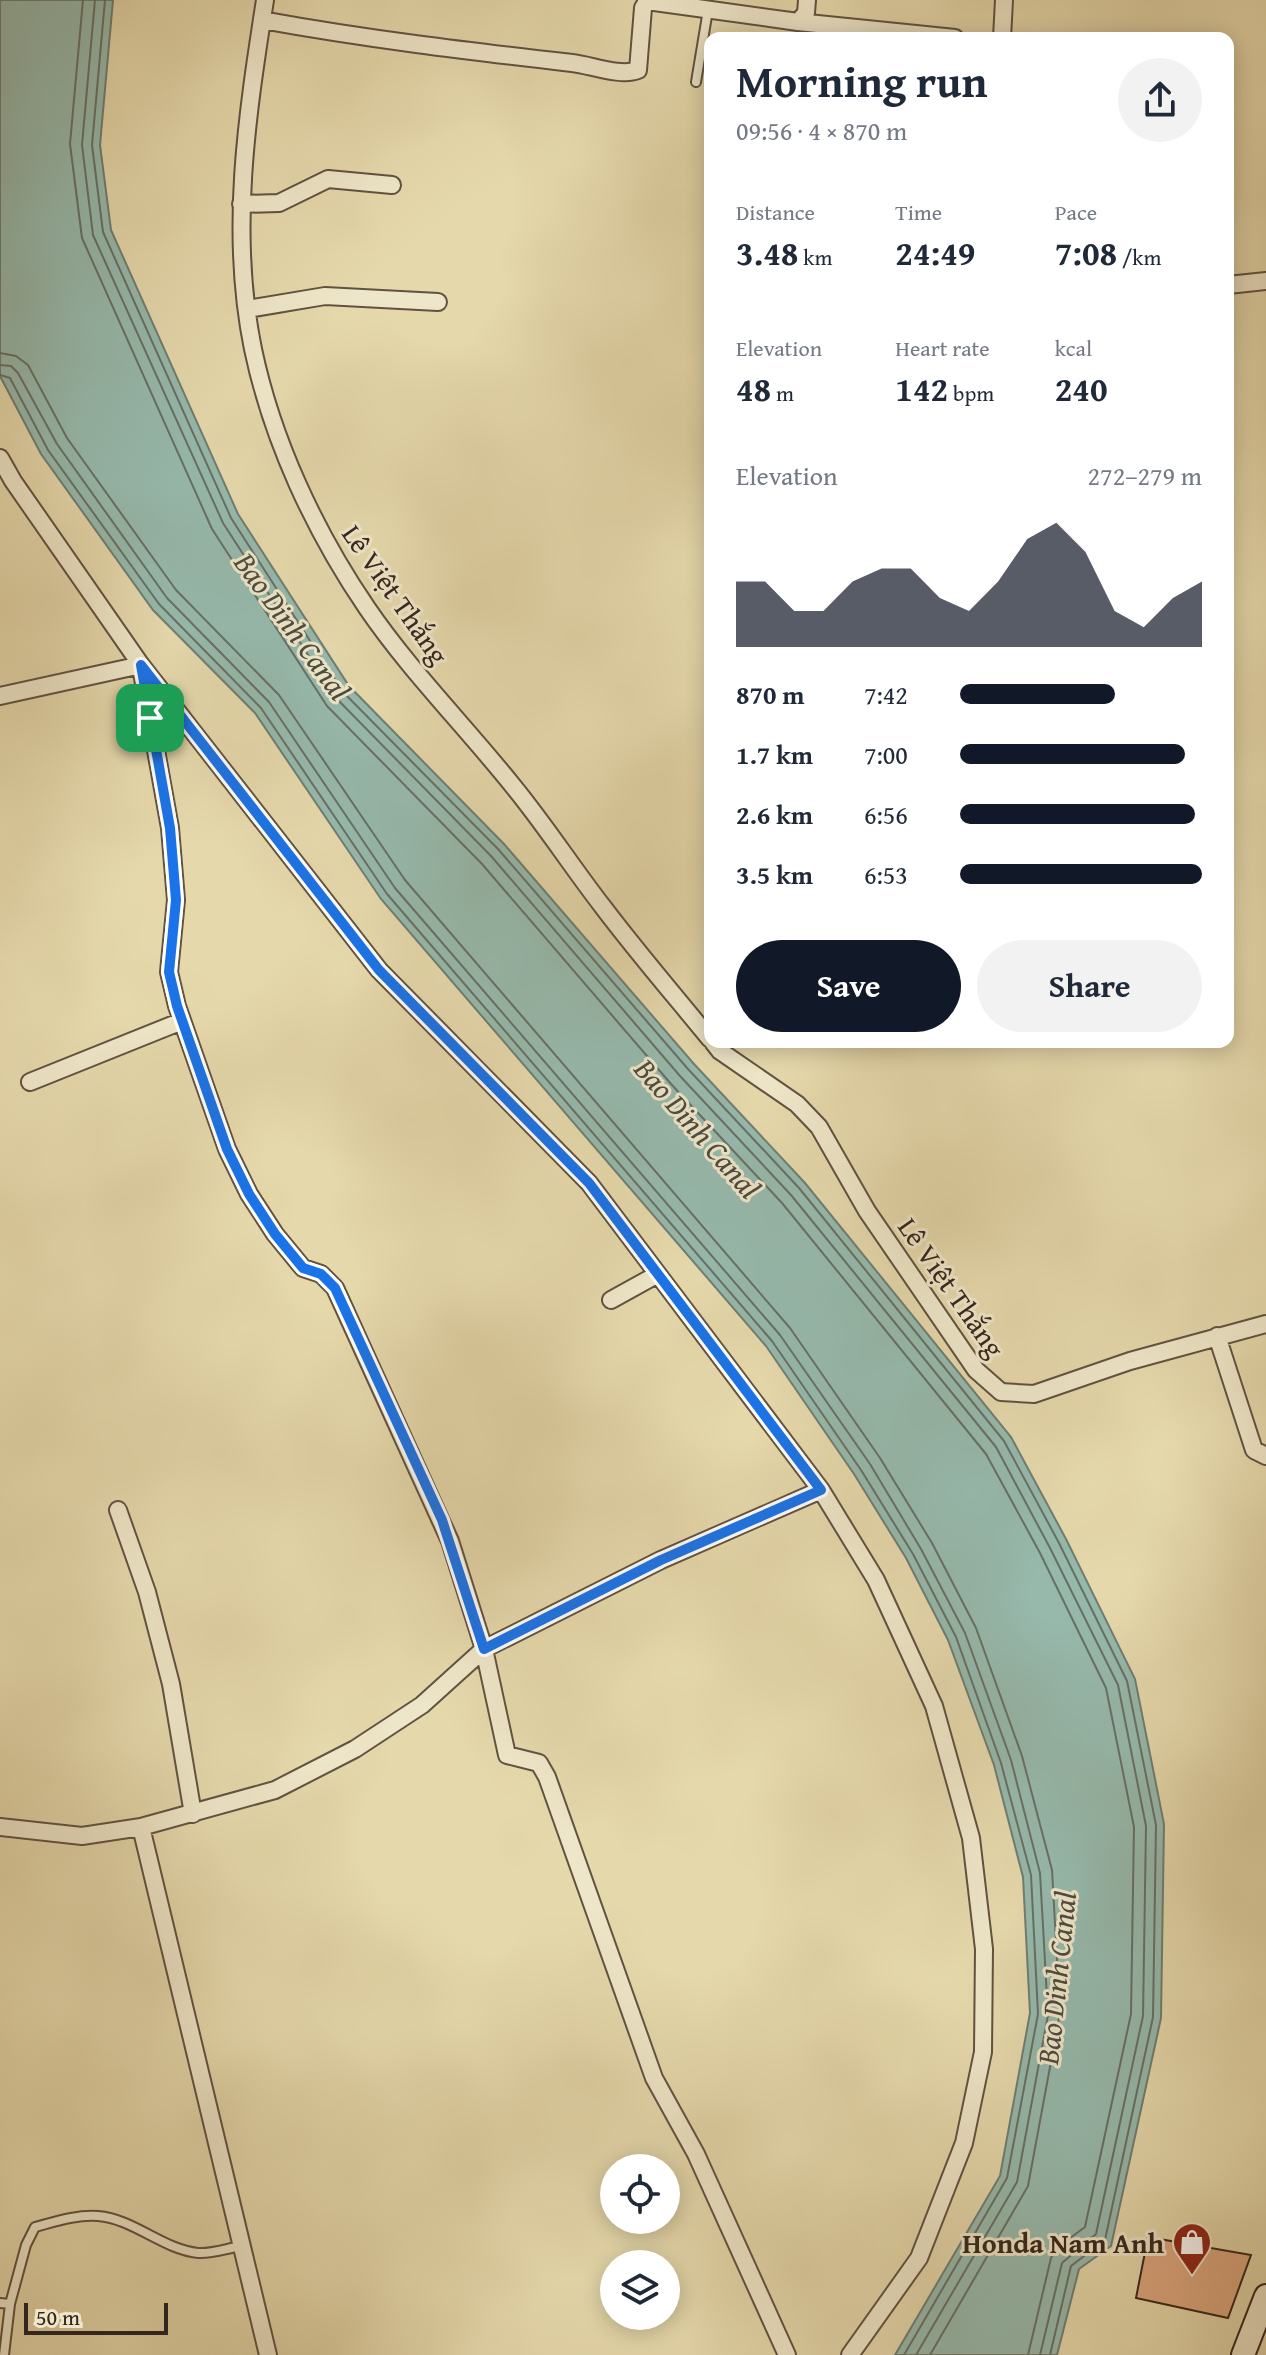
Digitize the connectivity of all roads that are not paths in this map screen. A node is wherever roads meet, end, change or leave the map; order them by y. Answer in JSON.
{"nodes":[{"id":1,"x":265,"y":0,"type":"edge"},
{"id":2,"x":807,"y":0,"type":"edge"},
{"id":3,"x":1004,"y":0,"type":"edge"},
{"id":4,"x":708,"y":10,"type":"junction"},
{"id":5,"x":262,"y":20,"type":"junction"},
{"id":6,"x":798,"y":22,"type":"junction"},
{"id":7,"x":704,"y":32,"type":"edge"},
{"id":8,"x":896,"y":32,"type":"edge"},
{"id":9,"x":1002,"y":32,"type":"edge"},
{"id":10,"x":704,"y":34,"type":"edge"},
{"id":11,"x":696,"y":82,"type":"dead end"},
{"id":12,"x":392,"y":185,"type":"dead end"},
{"id":13,"x":241,"y":204,"type":"junction"},
{"id":14,"x":1266,"y":281,"type":"edge"},
{"id":15,"x":1234,"y":284,"type":"edge"},
{"id":16,"x":438,"y":302,"type":"dead end"},
{"id":17,"x":248,"y":309,"type":"junction"},
{"id":18,"x":0,"y":458,"type":"edge"},
{"id":19,"x":141,"y":665,"type":"junction"},
{"id":20,"x":0,"y":696,"type":"edge"},
{"id":21,"x":182,"y":1021,"type":"junction"},
{"id":22,"x":704,"y":1031,"type":"edge"},
{"id":23,"x":719,"y":1048,"type":"edge"},
{"id":24,"x":30,"y":1082,"type":"dead end"},
{"id":25,"x":658,"y":1274,"type":"junction"},
{"id":26,"x":611,"y":1300,"type":"dead end"},
{"id":27,"x":1266,"y":1324,"type":"edge"},
{"id":28,"x":1217,"y":1336,"type":"junction"},
{"id":29,"x":1266,"y":1456,"type":"edge"},
{"id":30,"x":821,"y":1490,"type":"junction"},
{"id":31,"x":118,"y":1510,"type":"dead end"},
{"id":32,"x":484,"y":1649,"type":"junction"},
{"id":33,"x":193,"y":1814,"type":"junction"},
{"id":34,"x":0,"y":1827,"type":"edge"},
{"id":35,"x":141,"y":1827,"type":"junction"},
{"id":36,"x":242,"y":2246,"type":"junction"},
{"id":37,"x":1266,"y":2296,"type":"edge"},
{"id":38,"x":5,"y":2304,"type":"edge"},
{"id":39,"x":4,"y":2355,"type":"edge"},
{"id":40,"x":268,"y":2355,"type":"edge"},
{"id":41,"x":787,"y":2355,"type":"edge"},
{"id":42,"x":850,"y":2355,"type":"edge"},
{"id":43,"x":1243,"y":2355,"type":"edge"}],
"edges":[{"from":1,"to":5,"type":"street","name":"Lê Việt Thắng"},
{"from":2,"to":6,"type":"street"},
{"from":3,"to":9,"type":"street"},
{"from":4,"to":5,"type":"street"},
{"from":4,"to":6,"type":"street"},
{"from":4,"to":7,"type":"lane"},
{"from":5,"to":13,"type":"street","name":"Lê Việt Thắng"},
{"from":6,"to":8,"type":"street"},
{"from":10,"to":11,"type":"lane"},
{"from":12,"to":13,"type":"street"},
{"from":13,"to":17,"type":"street","name":"Lê Việt Thắng"},
{"from":14,"to":15,"type":"street"},
{"from":16,"to":17,"type":"street"},
{"from":17,"to":22,"type":"street","name":"Lê Việt Thắng"},
{"from":18,"to":19,"type":"street"},
{"from":19,"to":20,"type":"street"},
{"from":19,"to":21,"type":"street"},
{"from":19,"to":25,"type":"street"},
{"from":21,"to":24,"type":"street"},
{"from":21,"to":32,"type":"street"},
{"from":23,"to":28,"type":"street","name":"Lê Việt Thắng"},
{"from":25,"to":26,"type":"street"},
{"from":25,"to":30,"type":"street"},
{"from":27,"to":28,"type":"street","name":"Lê Việt Thắng"},
{"from":28,"to":29,"type":"street"},
{"from":30,"to":32,"type":"street"},
{"from":30,"to":42,"type":"street"},
{"from":31,"to":33,"type":"street"},
{"from":32,"to":33,"type":"street"},
{"from":32,"to":41,"type":"street"},
{"from":33,"to":35,"type":"street"},
{"from":34,"to":35,"type":"street"},
{"from":35,"to":36,"type":"street"},
{"from":36,"to":38,"type":"lane"},
{"from":36,"to":40,"type":"street"},
{"from":37,"to":43,"type":"main road"},
{"from":38,"to":39,"type":"lane"}]}
